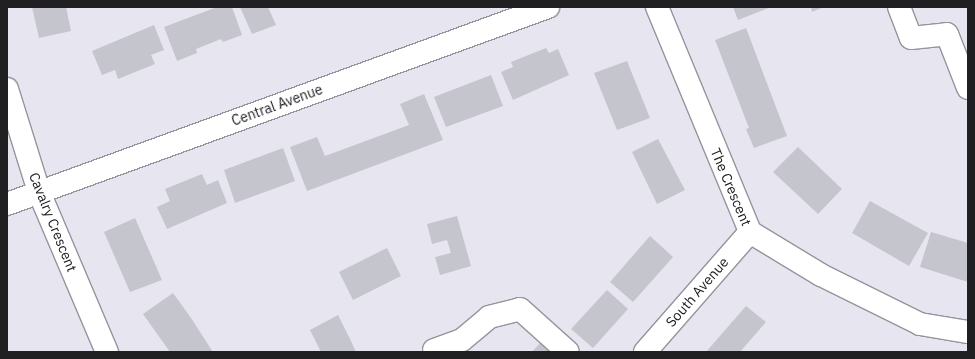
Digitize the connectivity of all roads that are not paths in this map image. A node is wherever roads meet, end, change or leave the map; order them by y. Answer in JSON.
{"nodes":[{"id":1,"x":548,"y":7,"type":"edge"},
{"id":2,"x":657,"y":7,"type":"edge"},
{"id":3,"x":899,"y":7,"type":"edge"},
{"id":4,"x":968,"y":88,"type":"edge"},
{"id":5,"x":7,"y":89,"type":"edge"},
{"id":6,"x":39,"y":192,"type":"junction"},
{"id":7,"x":7,"y":204,"type":"edge"},
{"id":8,"x":750,"y":232,"type":"junction"},
{"id":9,"x":968,"y":332,"type":"edge"},
{"id":10,"x":434,"y":350,"type":"dead end"},
{"id":11,"x":107,"y":352,"type":"edge"},
{"id":12,"x":568,"y":352,"type":"edge"},
{"id":13,"x":645,"y":352,"type":"edge"}],
"edges":[{"from":1,"to":6,"type":"street","name":"Central Avenue"},
{"from":2,"to":8,"type":"street","name":"The Crescent"},
{"from":3,"to":4,"type":"street"},
{"from":5,"to":6,"type":"street","name":"Cavalry Crescent"},
{"from":6,"to":7,"type":"street","name":"Central Avenue"},
{"from":6,"to":11,"type":"street","name":"Cavalry Crescent"},
{"from":8,"to":9,"type":"street","name":"The Crescent"},
{"from":8,"to":13,"type":"street","name":"South Avenue"},
{"from":10,"to":12,"type":"street"}]}
